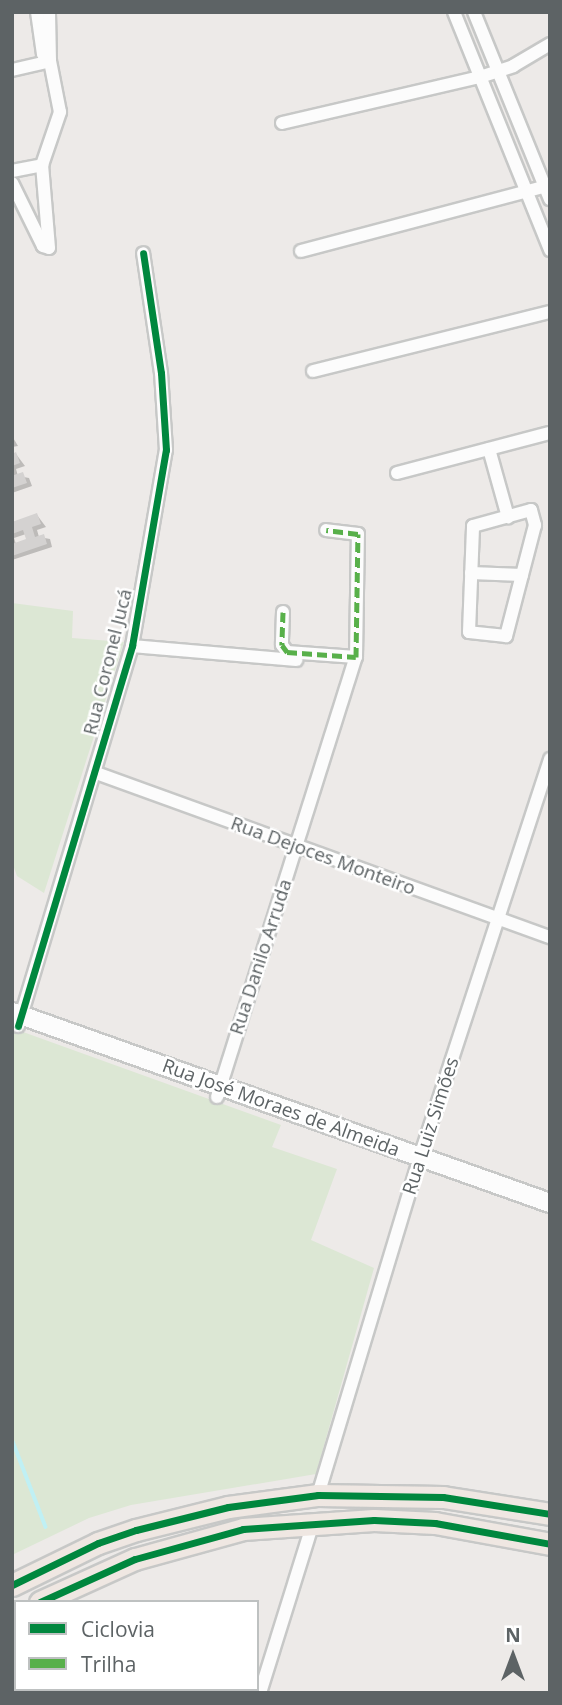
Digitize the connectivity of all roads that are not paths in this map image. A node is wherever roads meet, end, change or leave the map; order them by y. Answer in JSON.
{"nodes":[{"id":1,"x":37,"y":12,"type":"edge"},
{"id":2,"x":49,"y":12,"type":"edge"},
{"id":3,"x":454,"y":12,"type":"edge"},
{"id":4,"x":474,"y":12,"type":"edge"},
{"id":5,"x":550,"y":44,"type":"edge"},
{"id":6,"x":50,"y":61,"type":"junction"},
{"id":7,"x":12,"y":70,"type":"edge"},
{"id":8,"x":498,"y":71,"type":"junction"},
{"id":9,"x":480,"y":77,"type":"junction"},
{"id":10,"x":282,"y":123,"type":"dead end"},
{"id":11,"x":42,"y":165,"type":"junction"},
{"id":12,"x":12,"y":171,"type":"edge"},
{"id":13,"x":12,"y":183,"type":"edge"},
{"id":14,"x":548,"y":190,"type":"edge"},
{"id":15,"x":527,"y":194,"type":"junction"},
{"id":16,"x":550,"y":250,"type":"edge"},
{"id":17,"x":301,"y":251,"type":"dead end"},
{"id":18,"x":143,"y":253,"type":"dead end"},
{"id":19,"x":550,"y":312,"type":"edge"},
{"id":20,"x":313,"y":371,"type":"dead end"},
{"id":21,"x":550,"y":433,"type":"edge"},
{"id":22,"x":489,"y":449,"type":"junction"},
{"id":23,"x":397,"y":473,"type":"dead end"},
{"id":24,"x":508,"y":517,"type":"junction"},
{"id":25,"x":326,"y":530,"type":"dead end"},
{"id":26,"x":471,"y":573,"type":"junction"},
{"id":27,"x":522,"y":575,"type":"junction"},
{"id":28,"x":283,"y":612,"type":"dead end"},
{"id":29,"x":132,"y":646,"type":"junction"},
{"id":30,"x":355,"y":661,"type":"junction"},
{"id":31,"x":550,"y":759,"type":"edge"},
{"id":32,"x":96,"y":773,"type":"junction"},
{"id":33,"x":296,"y":847,"type":"junction"},
{"id":34,"x":497,"y":918,"type":"junction"},
{"id":35,"x":550,"y":937,"type":"edge"},
{"id":36,"x":16,"y":1019,"type":"edge"},
{"id":37,"x":219,"y":1091,"type":"junction"},
{"id":38,"x":419,"y":1162,"type":"junction"},
{"id":39,"x":550,"y":1203,"type":"edge"},
{"id":40,"x":550,"y":1215,"type":"edge"},
{"id":41,"x":317,"y":1494,"type":"junction"},
{"id":42,"x":550,"y":1514,"type":"edge"},
{"id":43,"x":313,"y":1523,"type":"junction"},
{"id":44,"x":550,"y":1544,"type":"edge"},
{"id":45,"x":12,"y":1585,"type":"edge"},
{"id":46,"x":44,"y":1600,"type":"edge"},
{"id":47,"x":260,"y":1693,"type":"edge"}],
"edges":[{"from":1,"to":6,"type":"street"},
{"from":2,"to":6,"type":"street"},
{"from":3,"to":9,"type":"street"},
{"from":4,"to":8,"type":"street"},
{"from":5,"to":8,"type":"street"},
{"from":6,"to":7,"type":"street"},
{"from":6,"to":11,"type":"street"},
{"from":8,"to":9,"type":"street"},
{"from":8,"to":14,"type":"street"},
{"from":9,"to":10,"type":"street"},
{"from":9,"to":15,"type":"street"},
{"from":11,"to":12,"type":"street"},
{"from":11,"to":13,"type":"street"},
{"from":14,"to":15,"type":"street"},
{"from":15,"to":16,"type":"street"},
{"from":15,"to":17,"type":"street"},
{"from":18,"to":29,"type":"street","name":"Rua Coronel Jucá"},
{"from":19,"to":20,"type":"street"},
{"from":21,"to":22,"type":"street"},
{"from":22,"to":23,"type":"street"},
{"from":22,"to":24,"type":"street"},
{"from":24,"to":26,"type":"street"},
{"from":24,"to":27,"type":"street"},
{"from":25,"to":30,"type":"street","name":"Rua Danilo Arruda"},
{"from":26,"to":27,"type":"street"},
{"from":26,"to":27,"type":"street"},
{"from":28,"to":30,"type":"street"},
{"from":29,"to":30,"type":"street"},
{"from":29,"to":32,"type":"street","name":"Rua Coronel Jucá"},
{"from":30,"to":33,"type":"street","name":"Rua Danilo Arruda"},
{"from":31,"to":34,"type":"street","name":"Rua Luiz Simões"},
{"from":32,"to":33,"type":"street","name":"Rua Dejoces Monteiro"},
{"from":32,"to":36,"type":"street","name":"Rua Coronel Jucá"},
{"from":33,"to":34,"type":"street","name":"Rua Dejoces Monteiro"},
{"from":33,"to":37,"type":"street","name":"Rua Danilo Arruda"},
{"from":34,"to":35,"type":"street","name":"Rua Dejoces Monteiro"},
{"from":34,"to":38,"type":"street","name":"Rua Luiz Simões"},
{"from":36,"to":37,"type":"street","name":"Rua José Moraes de Almeida"},
{"from":37,"to":38,"type":"street","name":"Rua José Moraes de Almeida"},
{"from":38,"to":39,"type":"street","name":"Rua José Moraes de Almeida"},
{"from":38,"to":40,"type":"street","name":"Rua José Moraes de Almeida"},
{"from":38,"to":41,"type":"street","name":"Rua Luiz Simões"},
{"from":41,"to":42,"type":"highway"},
{"from":41,"to":45,"type":"highway"},
{"from":43,"to":44,"type":"highway"},
{"from":43,"to":46,"type":"highway"},
{"from":43,"to":47,"type":"street"}]}
